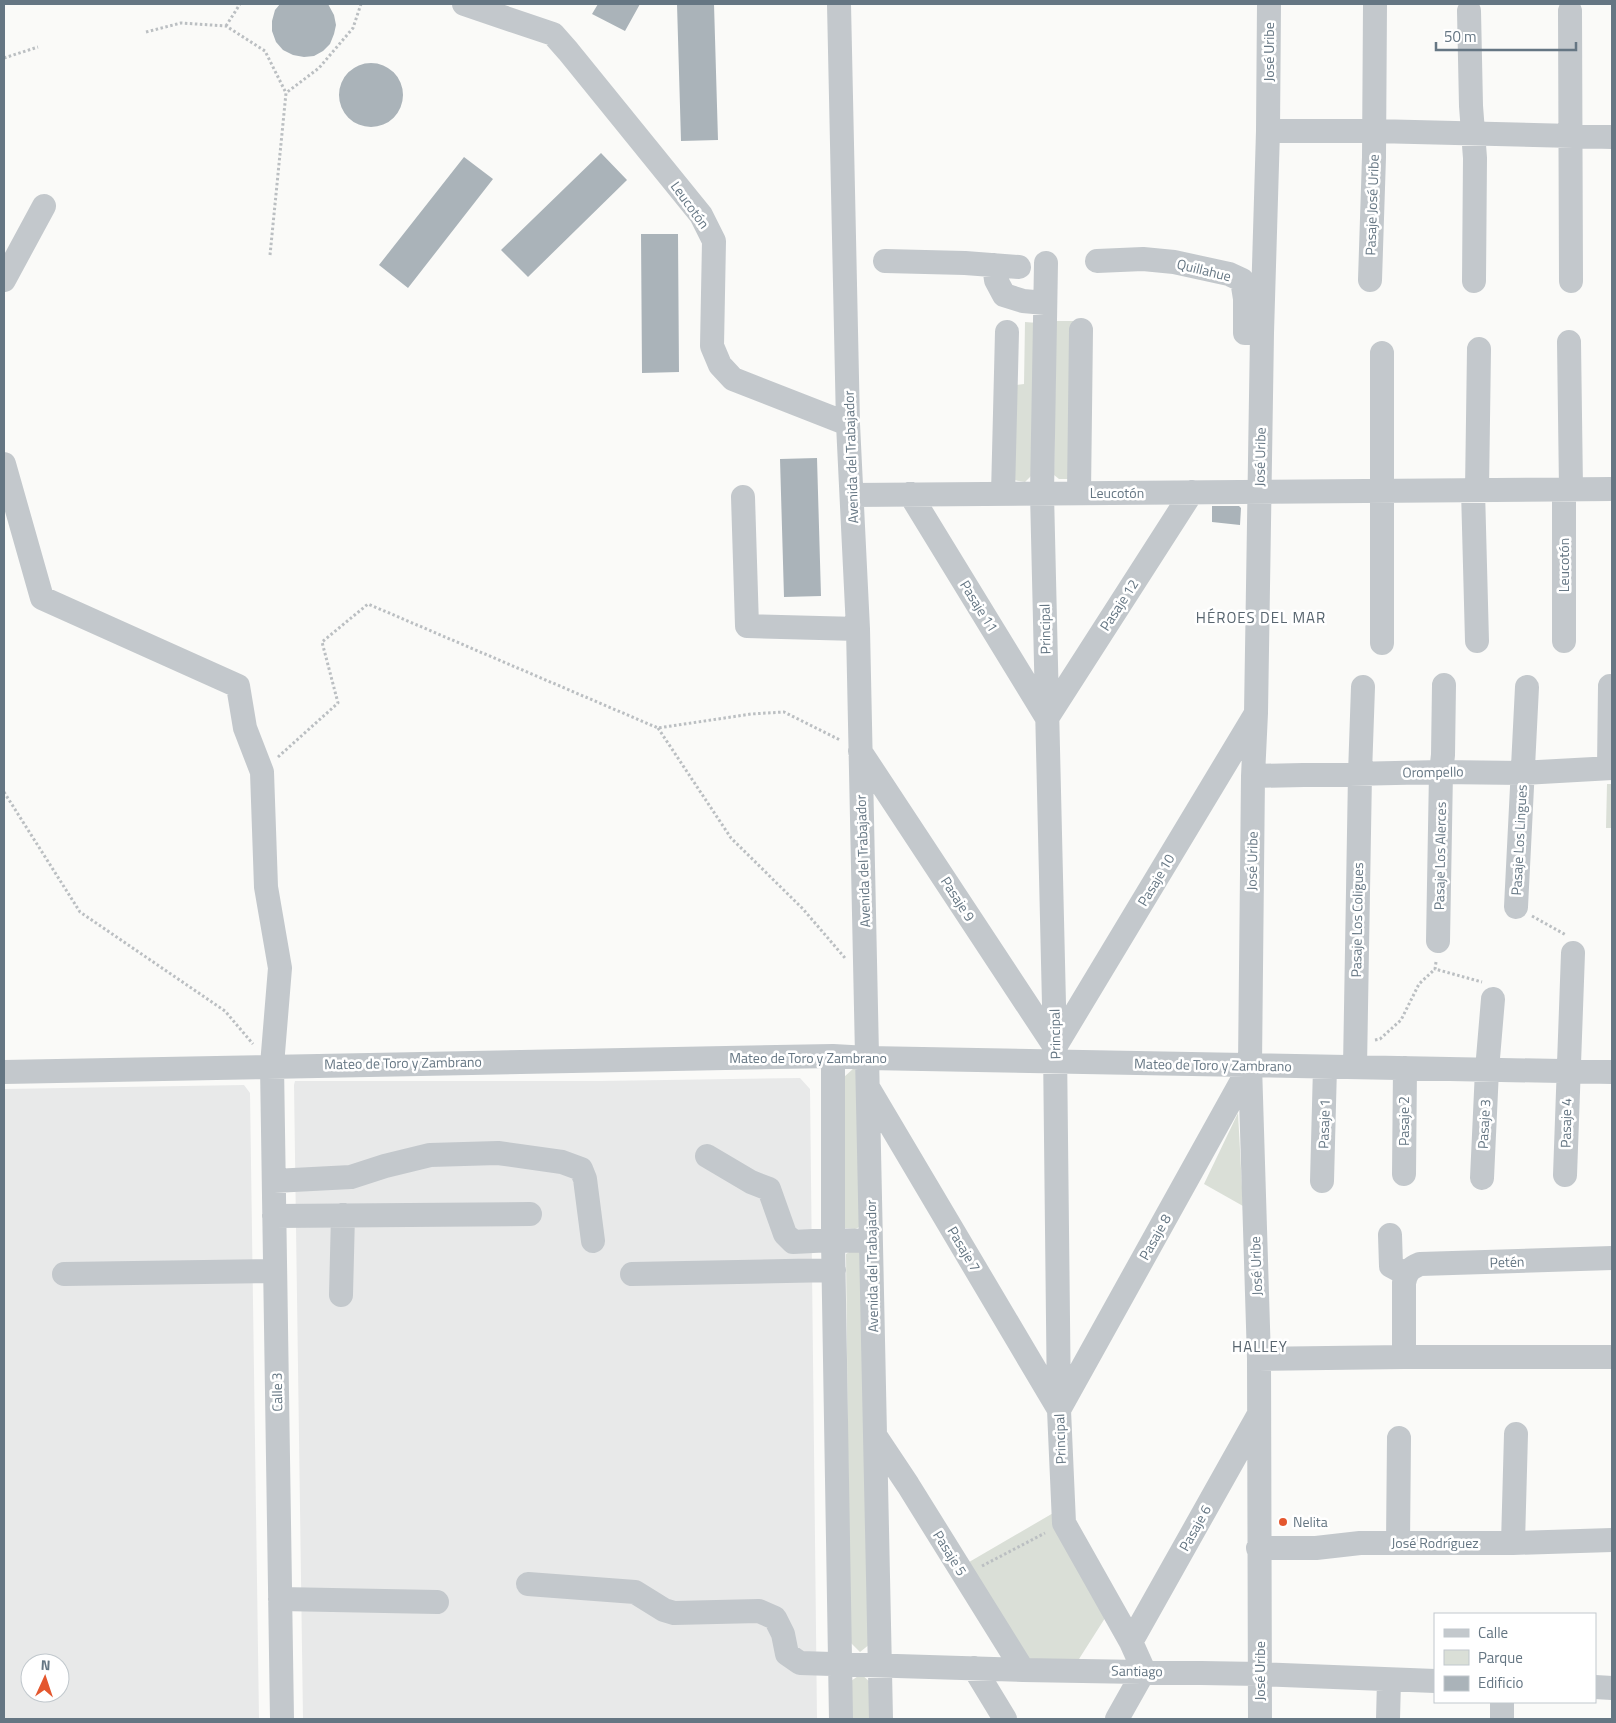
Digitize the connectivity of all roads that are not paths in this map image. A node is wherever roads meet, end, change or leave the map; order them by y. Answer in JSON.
{"nodes":[{"id":1,"x":464,"y":4,"type":"edge"},
{"id":2,"x":839,"y":4,"type":"edge"},
{"id":3,"x":1269,"y":4,"type":"edge"},
{"id":4,"x":1375,"y":5,"type":"dead end"},
{"id":5,"x":1469,"y":11,"type":"dead end"},
{"id":6,"x":1570,"y":12,"type":"dead end"},
{"id":7,"x":1268,"y":131,"type":"junction"},
{"id":8,"x":1374,"y":131,"type":"junction"},
{"id":9,"x":1473,"y":133,"type":"junction"},
{"id":10,"x":1571,"y":136,"type":"junction"},
{"id":11,"x":1612,"y":137,"type":"edge"},
{"id":12,"x":44,"y":206,"type":"dead end"},
{"id":13,"x":885,"y":261,"type":"dead end"},
{"id":14,"x":1097,"y":261,"type":"dead end"},
{"id":15,"x":1046,"y":263,"type":"dead end"},
{"id":16,"x":994,"y":265,"type":"junction"},
{"id":17,"x":1019,"y":267,"type":"dead end"},
{"id":18,"x":4,"y":280,"type":"edge"},
{"id":19,"x":1370,"y":280,"type":"dead end"},
{"id":20,"x":1474,"y":281,"type":"dead end"},
{"id":21,"x":1571,"y":281,"type":"dead end"},
{"id":22,"x":1045,"y":312,"type":"junction"},
{"id":23,"x":1081,"y":330,"type":"dead end"},
{"id":24,"x":1007,"y":332,"type":"dead end"},
{"id":25,"x":1262,"y":333,"type":"junction"},
{"id":26,"x":1568,"y":342,"type":"dead end"},
{"id":27,"x":1479,"y":348,"type":"dead end"},
{"id":28,"x":1382,"y":353,"type":"dead end"},
{"id":29,"x":848,"y":424,"type":"junction"},
{"id":30,"x":4,"y":464,"type":"edge"},
{"id":31,"x":1568,"y":489,"type":"junction"},
{"id":32,"x":1612,"y":489,"type":"edge"},
{"id":33,"x":1475,"y":490,"type":"junction"},
{"id":34,"x":1382,"y":491,"type":"junction"},
{"id":35,"x":1192,"y":492,"type":"junction"},
{"id":36,"x":1259,"y":492,"type":"junction"},
{"id":37,"x":1042,"y":493,"type":"junction"},
{"id":38,"x":1079,"y":493,"type":"junction"},
{"id":39,"x":910,"y":494,"type":"junction"},
{"id":40,"x":1003,"y":494,"type":"junction"},
{"id":41,"x":852,"y":495,"type":"junction"},
{"id":42,"x":742,"y":497,"type":"dead end"},
{"id":43,"x":858,"y":629,"type":"junction"},
{"id":44,"x":1477,"y":641,"type":"dead end"},
{"id":45,"x":1564,"y":641,"type":"dead end"},
{"id":46,"x":1382,"y":642,"type":"dead end"},
{"id":47,"x":1444,"y":685,"type":"dead end"},
{"id":48,"x":1610,"y":686,"type":"dead end"},
{"id":49,"x":1363,"y":687,"type":"dead end"},
{"id":50,"x":1527,"y":687,"type":"dead end"},
{"id":51,"x":1256,"y":713,"type":"junction"},
{"id":52,"x":1047,"y":718,"type":"junction"},
{"id":53,"x":860,"y":751,"type":"junction"},
{"id":54,"x":1610,"y":768,"type":"edge"},
{"id":55,"x":1441,"y":772,"type":"junction"},
{"id":56,"x":1522,"y":773,"type":"junction"},
{"id":57,"x":1360,"y":774,"type":"junction"},
{"id":58,"x":1253,"y":776,"type":"junction"},
{"id":59,"x":1516,"y":907,"type":"road end"},
{"id":60,"x":1438,"y":941,"type":"road end"},
{"id":61,"x":1573,"y":953,"type":"road end"},
{"id":62,"x":1493,"y":998,"type":"road end"},
{"id":63,"x":1055,"y":1054,"type":"junction"},
{"id":64,"x":833,"y":1056,"type":"junction"},
{"id":65,"x":868,"y":1058,"type":"junction"},
{"id":66,"x":272,"y":1065,"type":"junction"},
{"id":67,"x":1250,"y":1065,"type":"junction"},
{"id":68,"x":1325,"y":1066,"type":"junction"},
{"id":69,"x":1354,"y":1067,"type":"junction"},
{"id":70,"x":1405,"y":1068,"type":"junction"},
{"id":71,"x":1487,"y":1070,"type":"junction"},
{"id":72,"x":1568,"y":1071,"type":"junction"},
{"id":73,"x":4,"y":1072,"type":"edge"},
{"id":74,"x":1612,"y":1072,"type":"edge"},
{"id":75,"x":869,"y":1088,"type":"junction"},
{"id":76,"x":707,"y":1156,"type":"dead end"},
{"id":77,"x":1404,"y":1174,"type":"dead end"},
{"id":78,"x":1565,"y":1175,"type":"dead end"},
{"id":79,"x":1482,"y":1178,"type":"dead end"},
{"id":80,"x":274,"y":1181,"type":"junction"},
{"id":81,"x":1322,"y":1181,"type":"dead end"},
{"id":82,"x":530,"y":1214,"type":"dead end"},
{"id":83,"x":343,"y":1215,"type":"junction"},
{"id":84,"x":274,"y":1216,"type":"junction"},
{"id":85,"x":1390,"y":1235,"type":"dead end"},
{"id":86,"x":833,"y":1240,"type":"junction"},
{"id":87,"x":593,"y":1241,"type":"dead end"},
{"id":88,"x":870,"y":1241,"type":"junction"},
{"id":89,"x":1612,"y":1258,"type":"edge"},
{"id":90,"x":834,"y":1270,"type":"junction"},
{"id":91,"x":275,"y":1271,"type":"junction"},
{"id":92,"x":64,"y":1274,"type":"dead end"},
{"id":93,"x":632,"y":1274,"type":"dead end"},
{"id":94,"x":1406,"y":1274,"type":"junction"},
{"id":95,"x":341,"y":1296,"type":"dead end"},
{"id":96,"x":1404,"y":1357,"type":"junction"},
{"id":97,"x":1612,"y":1357,"type":"edge"},
{"id":98,"x":1259,"y":1359,"type":"junction"},
{"id":99,"x":1059,"y":1410,"type":"junction"},
{"id":100,"x":1259,"y":1414,"type":"junction"},
{"id":101,"x":1516,"y":1434,"type":"dead end"},
{"id":102,"x":876,"y":1437,"type":"junction"},
{"id":103,"x":1398,"y":1438,"type":"dead end"},
{"id":104,"x":1612,"y":1540,"type":"edge"},
{"id":105,"x":1398,"y":1543,"type":"junction"},
{"id":106,"x":1513,"y":1543,"type":"junction"},
{"id":107,"x":1258,"y":1548,"type":"junction"},
{"id":108,"x":528,"y":1584,"type":"dead end"},
{"id":109,"x":280,"y":1599,"type":"junction"},
{"id":110,"x":437,"y":1602,"type":"dead end"},
{"id":111,"x":1131,"y":1642,"type":"junction"},
{"id":112,"x":840,"y":1664,"type":"junction"},
{"id":113,"x":880,"y":1666,"type":"junction"},
{"id":114,"x":974,"y":1668,"type":"junction"},
{"id":115,"x":1023,"y":1670,"type":"junction"},
{"id":116,"x":1144,"y":1671,"type":"junction"},
{"id":117,"x":1260,"y":1674,"type":"junction"},
{"id":118,"x":1389,"y":1680,"type":"junction"},
{"id":119,"x":1434,"y":1681,"type":"edge"},
{"id":120,"x":1596,"y":1687,"type":"edge"},
{"id":121,"x":1612,"y":1688,"type":"edge"},
{"id":122,"x":1502,"y":1703,"type":"edge"},
{"id":123,"x":282,"y":1719,"type":"edge"},
{"id":124,"x":841,"y":1719,"type":"edge"},
{"id":125,"x":881,"y":1719,"type":"edge"},
{"id":126,"x":1005,"y":1719,"type":"edge"},
{"id":127,"x":1117,"y":1719,"type":"edge"},
{"id":128,"x":1260,"y":1719,"type":"edge"},
{"id":129,"x":1388,"y":1719,"type":"edge"},
{"id":130,"x":1502,"y":1719,"type":"edge"}],
"edges":[{"from":1,"to":29,"type":"street","name":"Leucotón"},
{"from":2,"to":29,"type":"street","name":"Avenida del Trabajador"},
{"from":3,"to":7,"type":"street","name":"José Uribe"},
{"from":4,"to":8,"type":"street","name":"Pasaje José Uribe"},
{"from":5,"to":9,"type":"street"},
{"from":6,"to":10,"type":"street"},
{"from":7,"to":8,"type":"street"},
{"from":7,"to":25,"type":"street","name":"José Uribe"},
{"from":8,"to":9,"type":"street"},
{"from":8,"to":19,"type":"street","name":"Pasaje José Uribe"},
{"from":9,"to":10,"type":"street"},
{"from":9,"to":20,"type":"street"},
{"from":10,"to":11,"type":"street"},
{"from":10,"to":21,"type":"street"},
{"from":12,"to":18,"type":"street"},
{"from":13,"to":16,"type":"street"},
{"from":14,"to":25,"type":"street","name":"Quillahue"},
{"from":15,"to":22,"type":"street","name":"Principal"},
{"from":16,"to":17,"type":"street"},
{"from":16,"to":22,"type":"street"},
{"from":22,"to":37,"type":"street","name":"Principal"},
{"from":23,"to":38,"type":"street"},
{"from":24,"to":40,"type":"street"},
{"from":25,"to":36,"type":"street","name":"José Uribe"},
{"from":26,"to":31,"type":"street","name":"Leucotón"},
{"from":27,"to":33,"type":"street"},
{"from":28,"to":34,"type":"street"},
{"from":29,"to":41,"type":"street","name":"Avenida del Trabajador"},
{"from":30,"to":66,"type":"street","name":"Calle 3"},
{"from":31,"to":32,"type":"street","name":"Leucotón"},
{"from":31,"to":33,"type":"street","name":"Leucotón"},
{"from":31,"to":45,"type":"street","name":"Leucotón"},
{"from":33,"to":34,"type":"street","name":"Leucotón"},
{"from":33,"to":44,"type":"street"},
{"from":34,"to":36,"type":"street","name":"Leucotón"},
{"from":34,"to":46,"type":"street"},
{"from":35,"to":36,"type":"street","name":"Leucotón"},
{"from":35,"to":38,"type":"street","name":"Leucotón"},
{"from":35,"to":52,"type":"street","name":"Pasaje 12"},
{"from":36,"to":51,"type":"street","name":"José Uribe"},
{"from":37,"to":38,"type":"street","name":"Leucotón"},
{"from":37,"to":40,"type":"street","name":"Leucotón"},
{"from":37,"to":52,"type":"street","name":"Principal"},
{"from":39,"to":40,"type":"street","name":"Leucotón"},
{"from":39,"to":41,"type":"street","name":"Leucotón"},
{"from":39,"to":52,"type":"street","name":"Pasaje 11"},
{"from":41,"to":43,"type":"street","name":"Avenida del Trabajador"},
{"from":42,"to":43,"type":"street"},
{"from":43,"to":53,"type":"street","name":"Avenida del Trabajador"},
{"from":47,"to":55,"type":"street","name":"Pasaje Los Alerces"},
{"from":48,"to":54,"type":"street"},
{"from":49,"to":57,"type":"street","name":"Pasaje Los Coligues"},
{"from":50,"to":56,"type":"street","name":"Pasaje Los Lingues"},
{"from":51,"to":58,"type":"street","name":"José Uribe"},
{"from":51,"to":63,"type":"street","name":"Pasaje 10"},
{"from":52,"to":63,"type":"street","name":"Principal"},
{"from":53,"to":63,"type":"street","name":"Pasaje 9"},
{"from":53,"to":65,"type":"street","name":"Avenida del Trabajador"},
{"from":54,"to":56,"type":"street","name":"Orompello"},
{"from":55,"to":56,"type":"street","name":"Orompello"},
{"from":55,"to":57,"type":"street","name":"Orompello"},
{"from":55,"to":60,"type":"street","name":"Pasaje Los Alerces"},
{"from":56,"to":59,"type":"street","name":"Pasaje Los Lingues"},
{"from":57,"to":58,"type":"street","name":"Orompello"},
{"from":57,"to":69,"type":"street","name":"Pasaje Los Coligues"},
{"from":58,"to":67,"type":"street","name":"José Uribe"},
{"from":61,"to":72,"type":"street","name":"Pasaje 4"},
{"from":62,"to":71,"type":"street","name":"Pasaje 3"},
{"from":63,"to":65,"type":"street","name":"Mateo de Toro y Zambrano"},
{"from":63,"to":67,"type":"street","name":"Mateo de Toro y Zambrano"},
{"from":63,"to":99,"type":"street","name":"Principal"},
{"from":64,"to":65,"type":"street","name":"Mateo de Toro y Zambrano"},
{"from":64,"to":66,"type":"street","name":"Mateo de Toro y Zambrano"},
{"from":64,"to":86,"type":"street"},
{"from":65,"to":75,"type":"street","name":"Avenida del Trabajador"},
{"from":66,"to":73,"type":"street","name":"Mateo de Toro y Zambrano"},
{"from":66,"to":80,"type":"street","name":"Calle 3"},
{"from":67,"to":68,"type":"street","name":"Mateo de Toro y Zambrano"},
{"from":67,"to":98,"type":"street","name":"José Uribe"},
{"from":67,"to":99,"type":"street","name":"Pasaje 8"},
{"from":68,"to":69,"type":"street","name":"Mateo de Toro y Zambrano"},
{"from":68,"to":81,"type":"street","name":"Pasaje 1"},
{"from":69,"to":70,"type":"street","name":"Mateo de Toro y Zambrano"},
{"from":70,"to":71,"type":"street","name":"Mateo de Toro y Zambrano"},
{"from":70,"to":77,"type":"street","name":"Pasaje 2"},
{"from":71,"to":72,"type":"street","name":"Mateo de Toro y Zambrano"},
{"from":71,"to":79,"type":"street","name":"Pasaje 3"},
{"from":72,"to":74,"type":"street","name":"Mateo de Toro y Zambrano"},
{"from":72,"to":78,"type":"street","name":"Pasaje 4"},
{"from":75,"to":88,"type":"street","name":"Avenida del Trabajador"},
{"from":75,"to":99,"type":"street","name":"Pasaje 7"},
{"from":76,"to":86,"type":"street"},
{"from":80,"to":84,"type":"street","name":"Calle 3"},
{"from":80,"to":87,"type":"street"},
{"from":82,"to":83,"type":"street"},
{"from":83,"to":84,"type":"street"},
{"from":83,"to":95,"type":"street"},
{"from":84,"to":91,"type":"street","name":"Calle 3"},
{"from":85,"to":94,"type":"street"},
{"from":86,"to":88,"type":"street"},
{"from":86,"to":90,"type":"street"},
{"from":88,"to":102,"type":"street","name":"Avenida del Trabajador"},
{"from":89,"to":94,"type":"street","name":"Petén"},
{"from":90,"to":93,"type":"street"},
{"from":90,"to":112,"type":"street"},
{"from":91,"to":92,"type":"street"},
{"from":91,"to":109,"type":"street","name":"Calle 3"},
{"from":94,"to":96,"type":"street"},
{"from":96,"to":97,"type":"street"},
{"from":96,"to":98,"type":"street"},
{"from":98,"to":100,"type":"street","name":"José Uribe"},
{"from":99,"to":111,"type":"street","name":"Principal"},
{"from":100,"to":107,"type":"street","name":"José Uribe"},
{"from":100,"to":111,"type":"street","name":"Pasaje 6"},
{"from":101,"to":106,"type":"street"},
{"from":102,"to":113,"type":"street","name":"Avenida del Trabajador"},
{"from":102,"to":115,"type":"street","name":"Pasaje 5"},
{"from":103,"to":105,"type":"street"},
{"from":104,"to":106,"type":"street","name":"José Rodríguez"},
{"from":105,"to":106,"type":"street","name":"José Rodríguez"},
{"from":105,"to":107,"type":"street","name":"José Rodríguez"},
{"from":107,"to":117,"type":"street","name":"José Uribe"},
{"from":108,"to":112,"type":"street","name":"Santiago"},
{"from":109,"to":110,"type":"street"},
{"from":109,"to":123,"type":"street","name":"Calle 3"},
{"from":111,"to":116,"type":"street","name":"Principal"},
{"from":112,"to":113,"type":"street","name":"Santiago"},
{"from":112,"to":124,"type":"street"},
{"from":113,"to":114,"type":"street","name":"Santiago"},
{"from":113,"to":125,"type":"street","name":"Avenida del Trabajador"},
{"from":114,"to":115,"type":"street","name":"Santiago"},
{"from":114,"to":126,"type":"street"},
{"from":115,"to":116,"type":"street","name":"Santiago"},
{"from":116,"to":117,"type":"street","name":"Santiago"},
{"from":116,"to":127,"type":"street"},
{"from":117,"to":118,"type":"street","name":"Santiago"},
{"from":117,"to":128,"type":"street","name":"José Uribe"},
{"from":118,"to":119,"type":"street","name":"Santiago"},
{"from":118,"to":129,"type":"street"},
{"from":120,"to":121,"type":"street"},
{"from":122,"to":130,"type":"street"}]}
